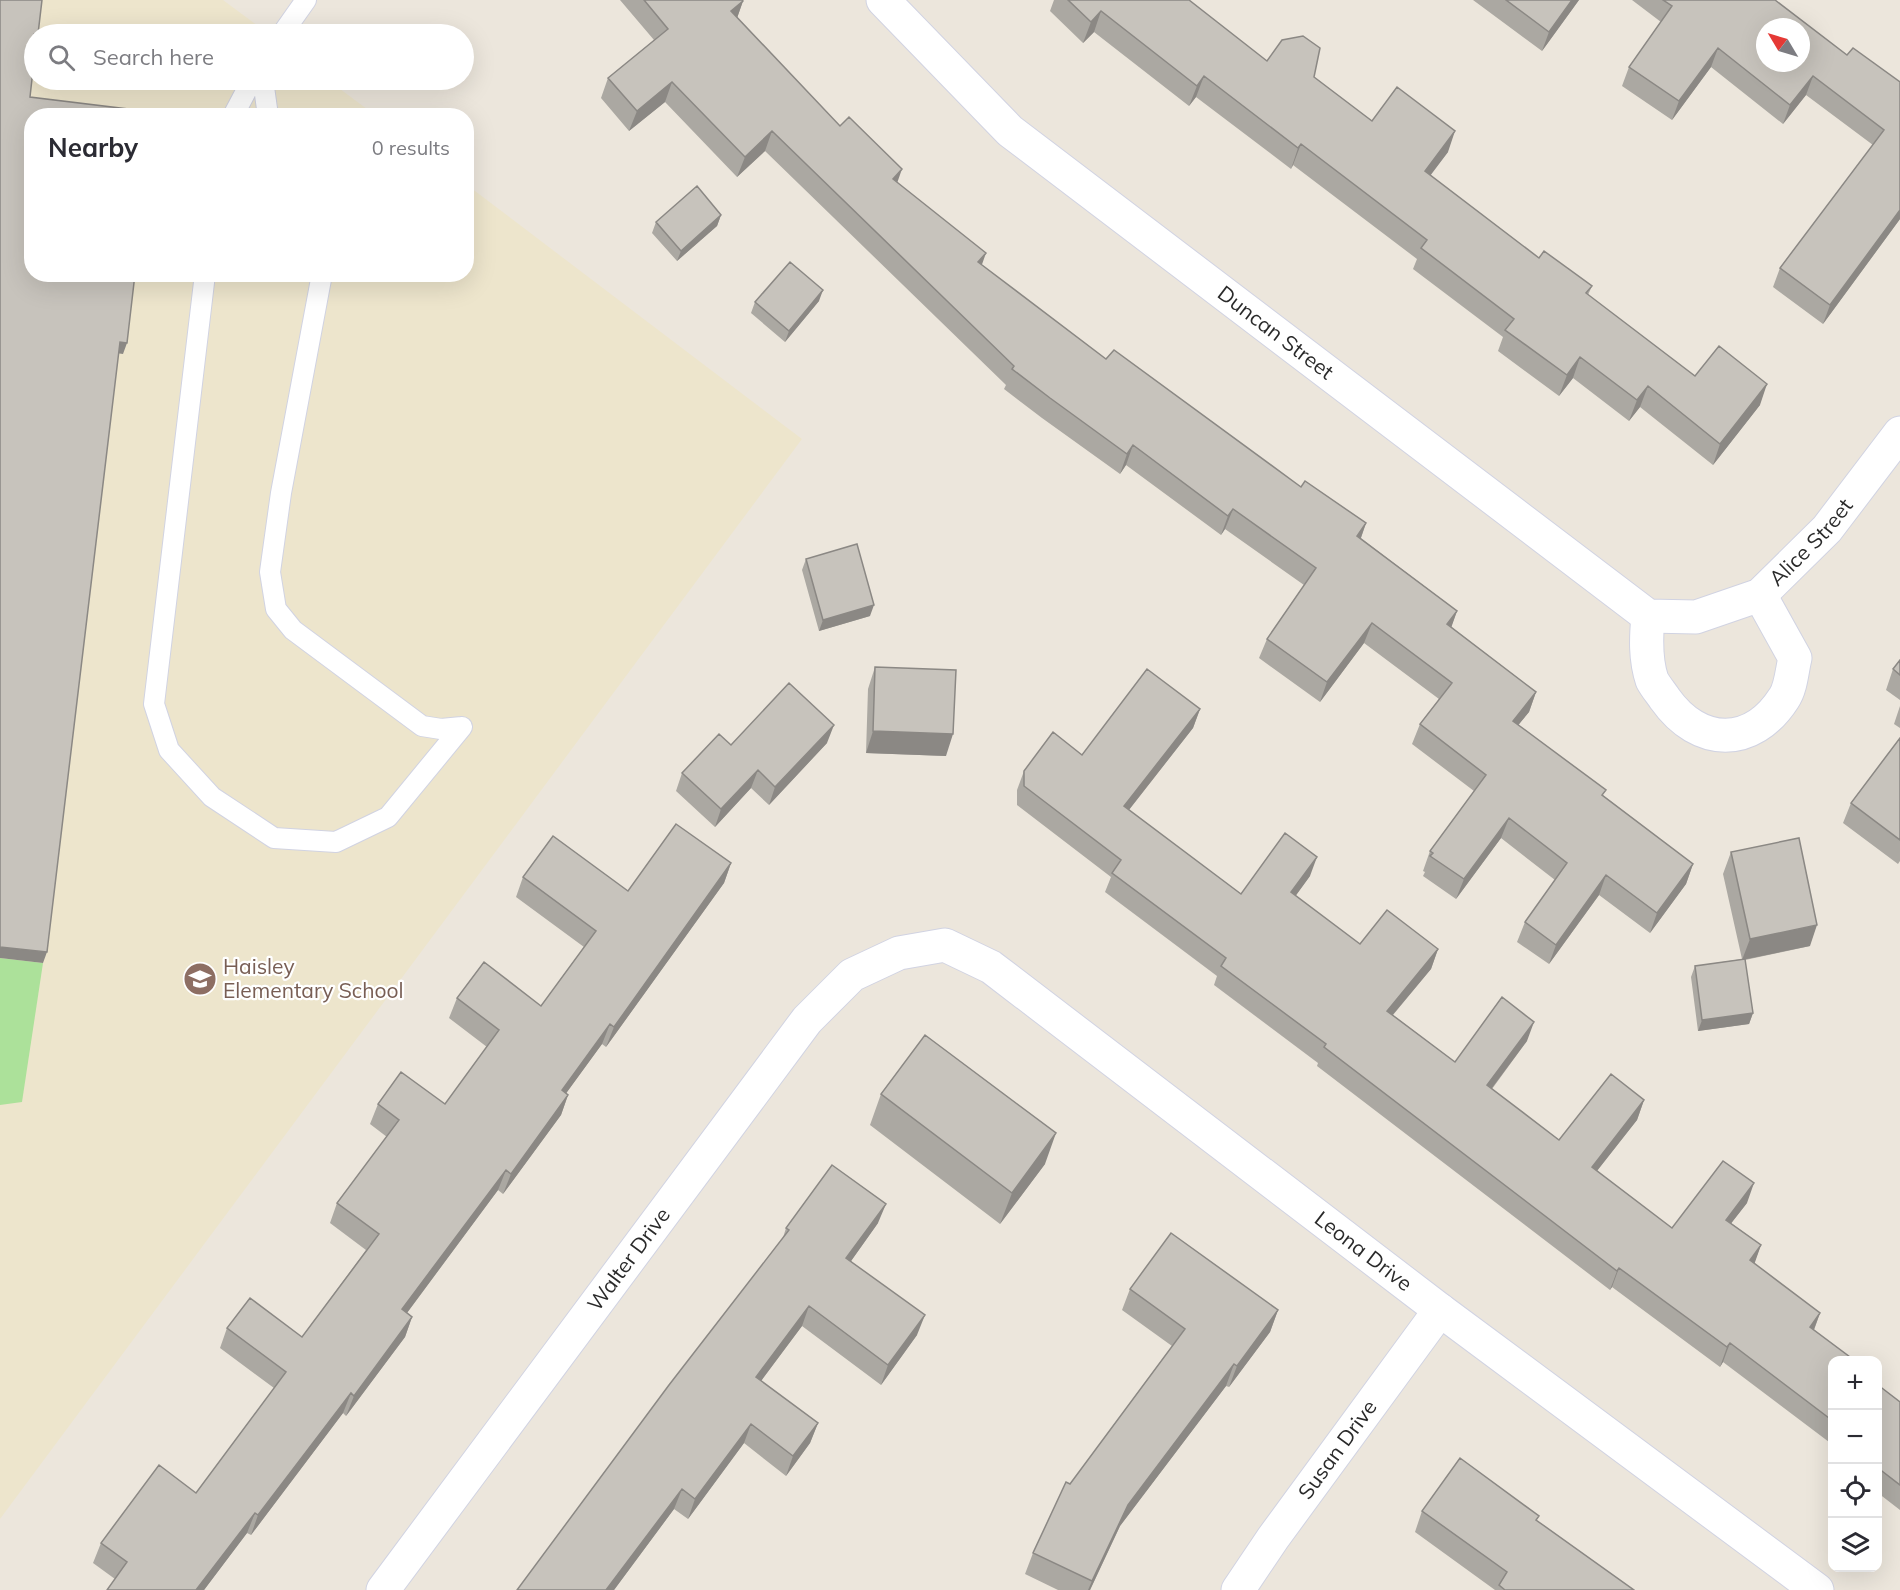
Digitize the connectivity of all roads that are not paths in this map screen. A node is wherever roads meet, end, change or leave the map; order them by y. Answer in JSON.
{"nodes":[{"id":1,"x":306,"y":0,"type":"edge"},
{"id":2,"x":883,"y":0,"type":"edge"},
{"id":3,"x":289,"y":24,"type":"edge"},
{"id":4,"x":247,"y":90,"type":"edge"},
{"id":5,"x":264,"y":90,"type":"edge"},
{"id":6,"x":237,"y":108,"type":"edge"},
{"id":7,"x":267,"y":108,"type":"edge"},
{"id":8,"x":204,"y":282,"type":"edge"},
{"id":9,"x":320,"y":282,"type":"edge"},
{"id":10,"x":1900,"y":433,"type":"edge"},
{"id":11,"x":1760,"y":595,"type":"junction"},
{"id":12,"x":1648,"y":616,"type":"junction"},
{"id":13,"x":899,"y":953,"type":"joint"},
{"id":14,"x":1440,"y":1310,"type":"junction"},
{"id":15,"x":383,"y":1590,"type":"edge"},
{"id":16,"x":1238,"y":1590,"type":"edge"},
{"id":17,"x":1817,"y":1590,"type":"edge"}],
"edges":[{"from":1,"to":3,"type":"lane"},
{"from":2,"to":12,"type":"street","name":"Duncan Street"},
{"from":4,"to":6,"type":"lane"},
{"from":5,"to":7,"type":"lane"},
{"from":8,"to":9,"type":"lane"},
{"from":10,"to":11,"type":"street","name":"Alice Street"},
{"from":11,"to":12,"type":"street","name":"Alice Street"},
{"from":11,"to":12,"type":"street"},
{"from":13,"to":14,"type":"street","name":"Leona Drive"},
{"from":13,"to":15,"type":"street","name":"Walter Drive"},
{"from":14,"to":16,"type":"street","name":"Susan Drive"},
{"from":14,"to":17,"type":"street","name":"Leona Drive"}]}
